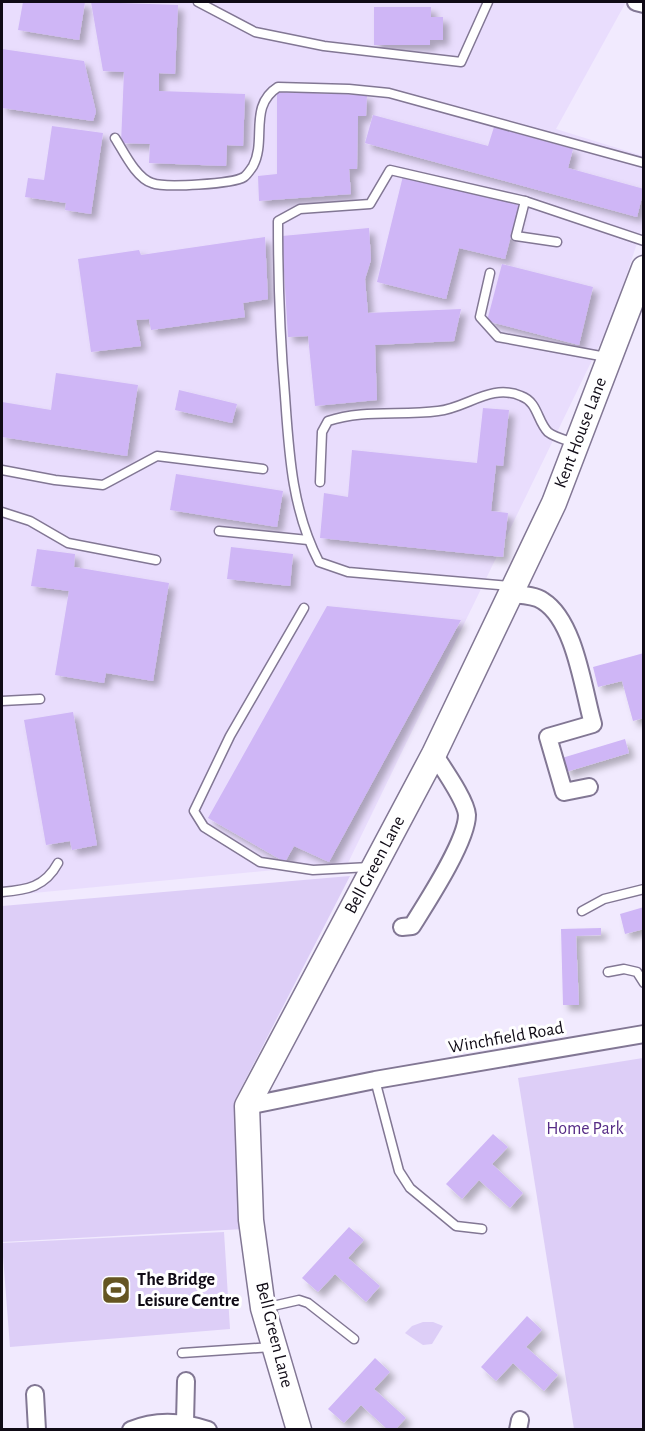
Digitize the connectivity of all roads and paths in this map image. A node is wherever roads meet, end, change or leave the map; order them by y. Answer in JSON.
{"nodes":[{"id":1,"x":198,"y":2,"type":"edge"},
{"id":2,"x":488,"y":2,"type":"edge"},
{"id":3,"x":636,"y":2,"type":"edge"},
{"id":4,"x":644,"y":4,"type":"edge"},
{"id":5,"x":115,"y":138,"type":"dead end"},
{"id":6,"x":644,"y":163,"type":"edge"},
{"id":7,"x":525,"y":201,"type":"junction"},
{"id":8,"x":644,"y":241,"type":"edge"},
{"id":9,"x":557,"y":242,"type":"dead end"},
{"id":10,"x":644,"y":268,"type":"edge"},
{"id":11,"x":490,"y":273,"type":"dead end"},
{"id":12,"x":610,"y":358,"type":"junction"},
{"id":13,"x":577,"y":444,"type":"junction"},
{"id":14,"x":264,"y":469,"type":"dead end"},
{"id":15,"x":2,"y":470,"type":"edge"},
{"id":16,"x":320,"y":482,"type":"dead end"},
{"id":17,"x":2,"y":512,"type":"edge"},
{"id":18,"x":219,"y":531,"type":"dead end"},
{"id":19,"x":308,"y":540,"type":"junction"},
{"id":20,"x":156,"y":560,"type":"dead end"},
{"id":21,"x":513,"y":590,"type":"junction"},
{"id":22,"x":304,"y":608,"type":"dead end"},
{"id":23,"x":40,"y":699,"type":"dead end"},
{"id":24,"x":2,"y":701,"type":"edge"},
{"id":25,"x":434,"y":754,"type":"junction"},
{"id":26,"x":589,"y":787,"type":"dead end"},
{"id":27,"x":58,"y":863,"type":"dead end"},
{"id":28,"x":374,"y":867,"type":"junction"},
{"id":29,"x":644,"y":890,"type":"edge"},
{"id":30,"x":2,"y":892,"type":"edge"},
{"id":31,"x":582,"y":911,"type":"dead end"},
{"id":32,"x":402,"y":927,"type":"dead end"},
{"id":33,"x":608,"y":972,"type":"dead end"},
{"id":34,"x":644,"y":983,"type":"edge"},
{"id":35,"x":644,"y":1034,"type":"edge"},
{"id":36,"x":375,"y":1080,"type":"junction"},
{"id":37,"x":247,"y":1106,"type":"junction"},
{"id":38,"x":482,"y":1229,"type":"dead end"},
{"id":39,"x":263,"y":1308,"type":"junction"},
{"id":40,"x":354,"y":1339,"type":"dead end"},
{"id":41,"x":275,"y":1347,"type":"junction"},
{"id":42,"x":182,"y":1353,"type":"dead end"},
{"id":43,"x":186,"y":1381,"type":"dead end"},
{"id":44,"x":35,"y":1394,"type":"dead end"},
{"id":45,"x":185,"y":1422,"type":"junction"},
{"id":46,"x":37,"y":1430,"type":"edge"},
{"id":47,"x":131,"y":1430,"type":"edge"},
{"id":48,"x":208,"y":1430,"type":"edge"},
{"id":49,"x":298,"y":1430,"type":"edge"}],
"edges":[{"from":1,"to":2,"type":"lane"},
{"from":3,"to":4,"type":"street"},
{"from":5,"to":6,"type":"lane"},
{"from":7,"to":8,"type":"lane"},
{"from":7,"to":9,"type":"lane"},
{"from":7,"to":19,"type":"lane"},
{"from":10,"to":12,"type":"street","name":"Kent House Lane"},
{"from":11,"to":12,"type":"lane"},
{"from":12,"to":13,"type":"street","name":"Kent House Lane"},
{"from":13,"to":16,"type":"lane"},
{"from":13,"to":21,"type":"street","name":"Kent House Lane"},
{"from":14,"to":15,"type":"lane"},
{"from":17,"to":20,"type":"lane"},
{"from":18,"to":19,"type":"lane"},
{"from":19,"to":21,"type":"lane"},
{"from":21,"to":25,"type":"street","name":"Bell Green Lane"},
{"from":21,"to":26,"type":"street"},
{"from":22,"to":28,"type":"lane"},
{"from":23,"to":24,"type":"lane"},
{"from":25,"to":28,"type":"street","name":"Bell Green Lane"},
{"from":25,"to":32,"type":"street"},
{"from":27,"to":30,"type":"lane"},
{"from":28,"to":37,"type":"street","name":"Bell Green Lane"},
{"from":29,"to":31,"type":"lane"},
{"from":33,"to":34,"type":"lane"},
{"from":35,"to":36,"type":"street","name":"Winchfield Road"},
{"from":36,"to":37,"type":"street","name":"Winchfield Road"},
{"from":36,"to":38,"type":"lane"},
{"from":37,"to":39,"type":"street","name":"Bell Green Lane"},
{"from":39,"to":40,"type":"lane"},
{"from":39,"to":41,"type":"street","name":"Bell Green Lane"},
{"from":41,"to":42,"type":"lane"},
{"from":41,"to":49,"type":"street","name":"Bell Green Lane"},
{"from":43,"to":45,"type":"street"},
{"from":44,"to":46,"type":"street"},
{"from":45,"to":47,"type":"street"},
{"from":45,"to":48,"type":"street"}]}
